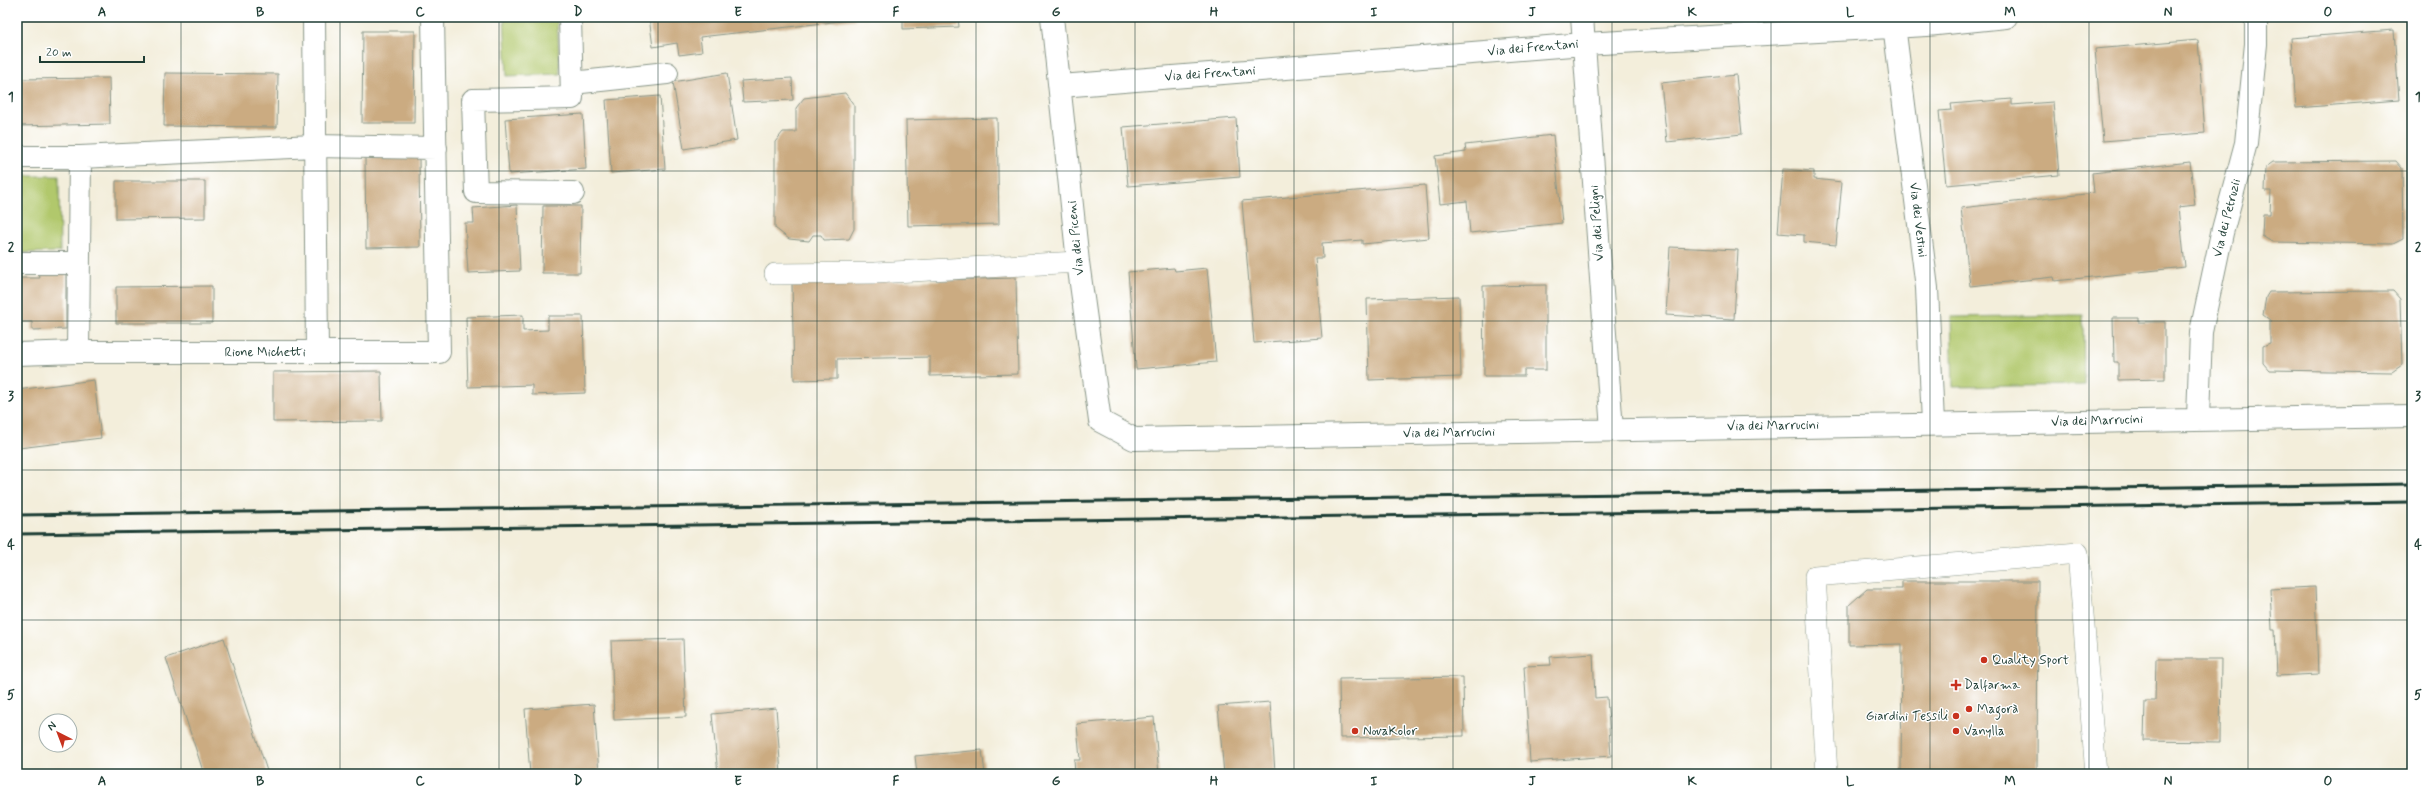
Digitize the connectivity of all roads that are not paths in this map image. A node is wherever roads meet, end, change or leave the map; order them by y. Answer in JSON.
{"nodes":[{"id":1,"x":314,"y":17,"type":"edge"},
{"id":2,"x":432,"y":17,"type":"edge"},
{"id":3,"x":570,"y":17,"type":"edge"},
{"id":4,"x":1052,"y":17,"type":"edge"},
{"id":5,"x":1582,"y":17,"type":"edge"},
{"id":6,"x":2006,"y":17,"type":"edge"},
{"id":7,"x":2256,"y":17,"type":"edge"},
{"id":8,"x":1894,"y":21,"type":"edge"},
{"id":9,"x":1584,"y":44,"type":"junction"},
{"id":10,"x":667,"y":73,"type":"dead end"},
{"id":11,"x":572,"y":83,"type":"junction"},
{"id":12,"x":1061,"y":86,"type":"junction"},
{"id":13,"x":314,"y":146,"type":"junction"},
{"id":14,"x":436,"y":148,"type":"junction"},
{"id":15,"x":17,"y":157,"type":"edge"},
{"id":16,"x":80,"y":157,"type":"junction"},
{"id":17,"x":574,"y":193,"type":"dead end"},
{"id":18,"x":1078,"y":262,"type":"junction"},
{"id":19,"x":17,"y":263,"type":"edge"},
{"id":20,"x":78,"y":263,"type":"junction"},
{"id":21,"x":775,"y":274,"type":"dead end"},
{"id":22,"x":78,"y":352,"type":"junction"},
{"id":23,"x":317,"y":352,"type":"junction"},
{"id":24,"x":17,"y":354,"type":"edge"},
{"id":25,"x":2412,"y":416,"type":"edge"},
{"id":26,"x":2198,"y":418,"type":"junction"},
{"id":27,"x":1934,"y":423,"type":"junction"},
{"id":28,"x":1612,"y":430,"type":"junction"},
{"id":29,"x":1134,"y":439,"type":"joint"},
{"id":30,"x":1827,"y":774,"type":"edge"},
{"id":31,"x":2096,"y":774,"type":"edge"}],
"edges":[{"from":1,"to":13,"type":"street","name":"Rione Michetti"},
{"from":2,"to":14,"type":"street"},
{"from":3,"to":11,"type":"street"},
{"from":4,"to":12,"type":"street","name":"Via dei Piceni"},
{"from":5,"to":9,"type":"street","name":"Via dei Peligni"},
{"from":6,"to":8,"type":"street","name":"Via dei Frentani"},
{"from":7,"to":26,"type":"street","name":"Via dei Petruzii"},
{"from":8,"to":9,"type":"street","name":"Via dei Frentani"},
{"from":8,"to":27,"type":"street","name":"Via dei Vestini"},
{"from":9,"to":12,"type":"street","name":"Via dei Frentani"},
{"from":9,"to":28,"type":"street","name":"Via dei Peligni"},
{"from":10,"to":11,"type":"street"},
{"from":11,"to":17,"type":"street"},
{"from":12,"to":18,"type":"street","name":"Via dei Piceni"},
{"from":13,"to":14,"type":"street"},
{"from":13,"to":16,"type":"street"},
{"from":13,"to":23,"type":"street","name":"Rione Michetti"},
{"from":14,"to":23,"type":"street"},
{"from":15,"to":16,"type":"street"},
{"from":16,"to":20,"type":"street"},
{"from":18,"to":21,"type":"lane"},
{"from":18,"to":29,"type":"street","name":"Via dei Piceni"},
{"from":19,"to":20,"type":"street"},
{"from":20,"to":22,"type":"street"},
{"from":22,"to":23,"type":"street","name":"Rione Michetti"},
{"from":22,"to":24,"type":"street","name":"Rione Michetti"},
{"from":25,"to":26,"type":"street","name":"Via dei Marrucini"},
{"from":26,"to":27,"type":"street","name":"Via dei Marrucini"},
{"from":27,"to":28,"type":"street","name":"Via dei Marrucini"},
{"from":28,"to":29,"type":"street","name":"Via dei Marrucini"},
{"from":30,"to":31,"type":"lane"}]}
